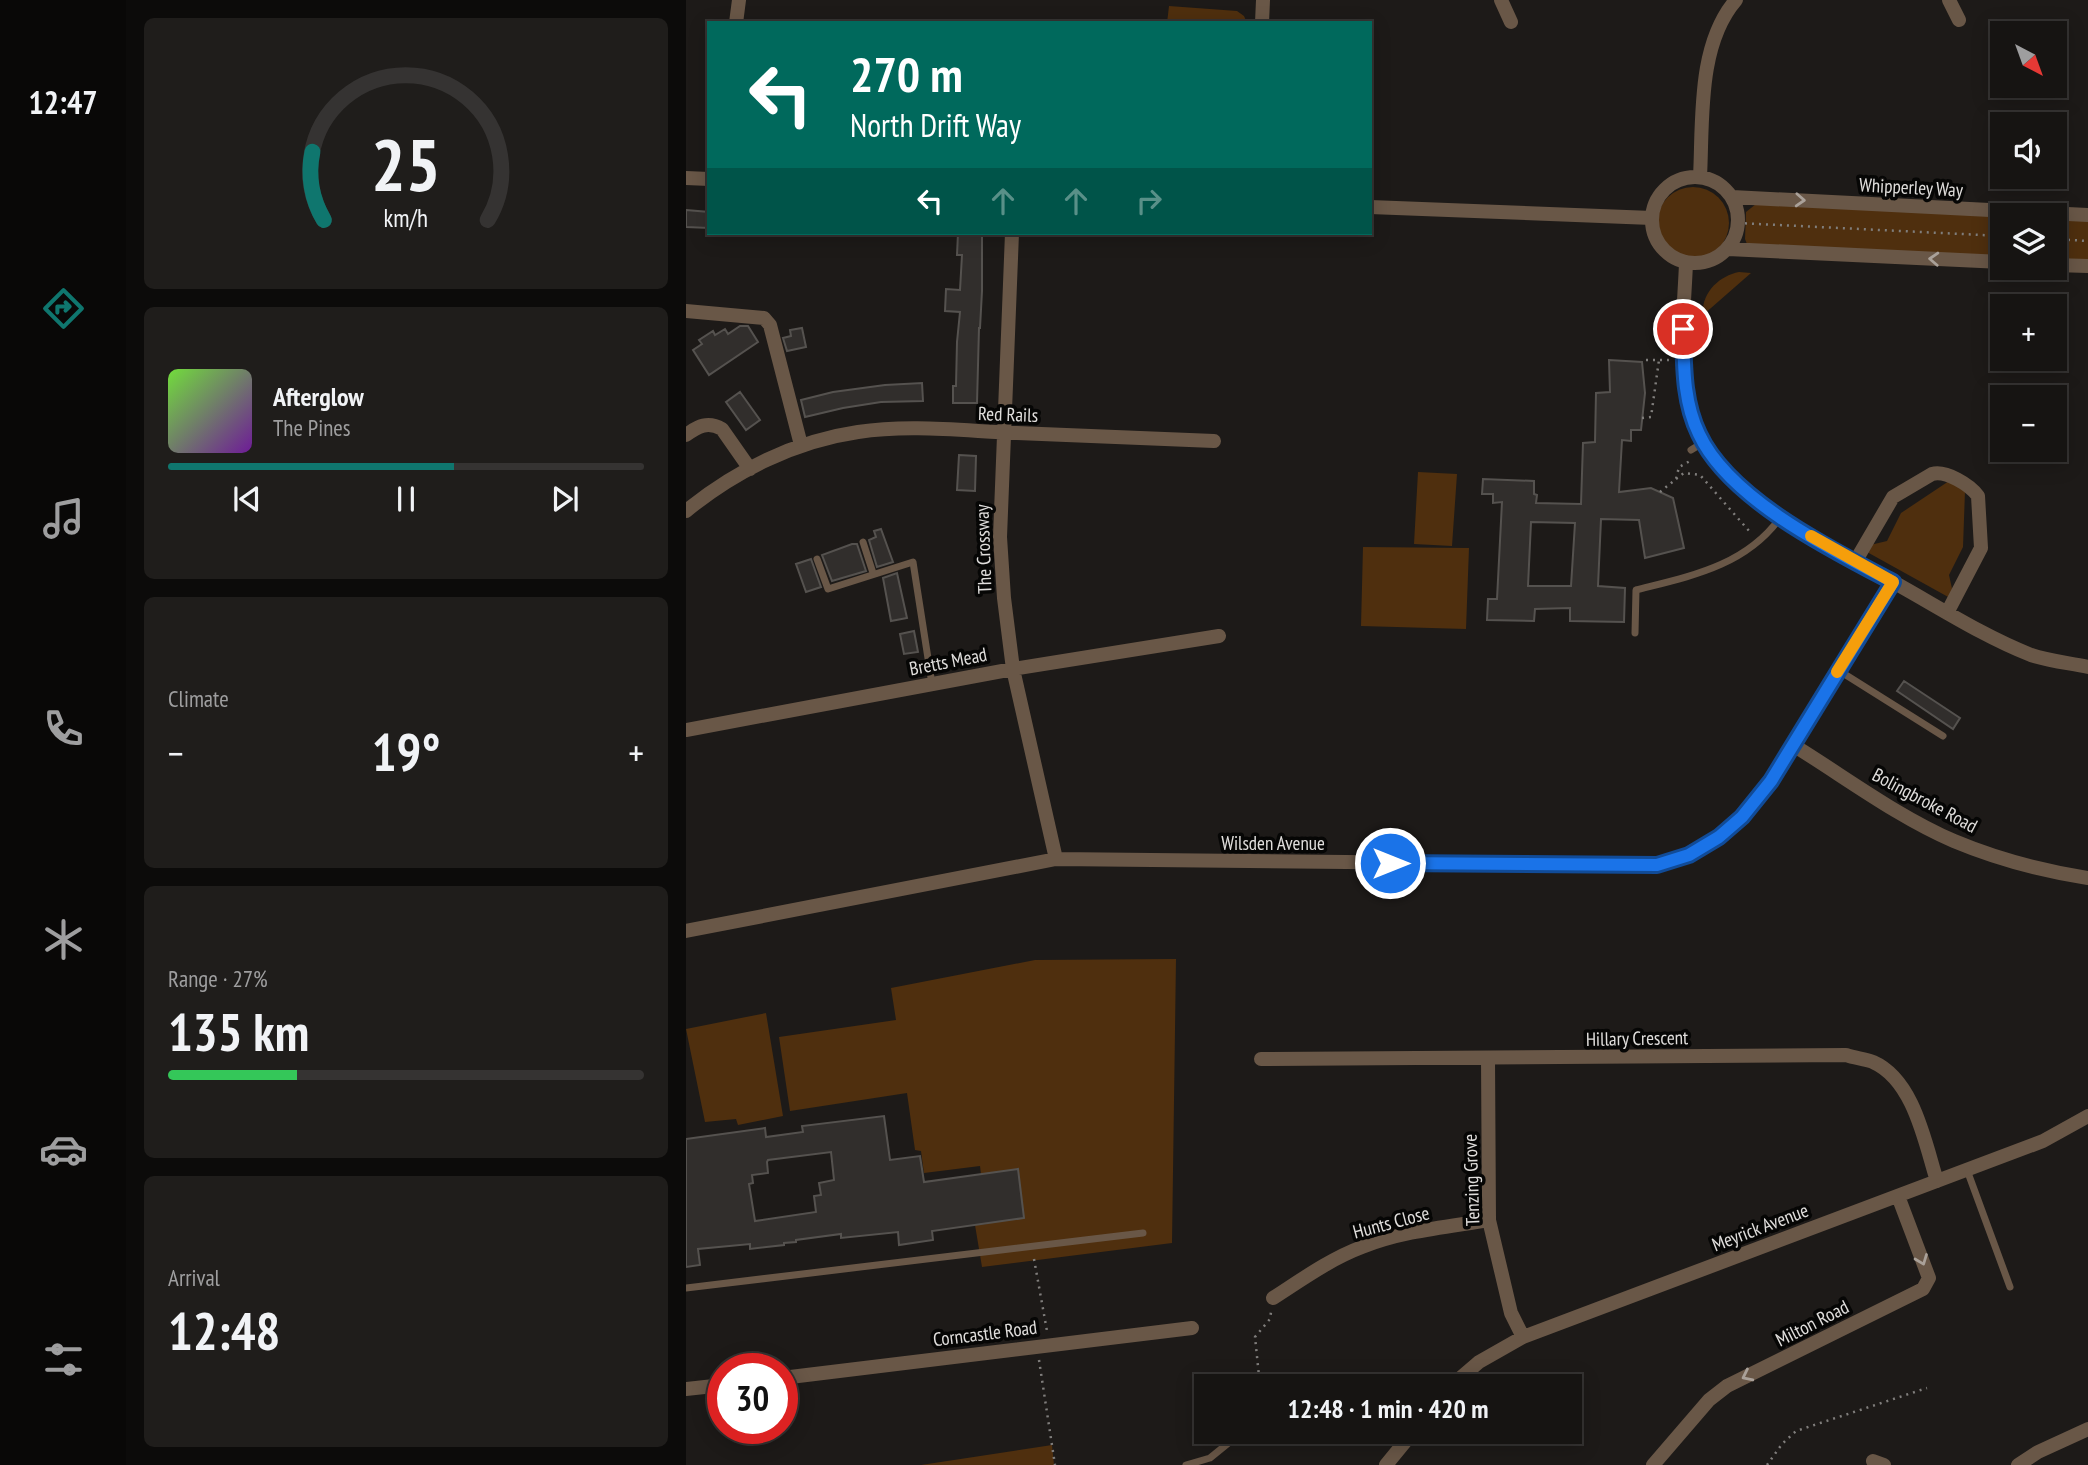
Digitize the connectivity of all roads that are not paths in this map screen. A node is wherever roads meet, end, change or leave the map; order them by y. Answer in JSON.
{"nodes":[{"id":1,"x":739,"y":0,"type":"edge"},
{"id":2,"x":1263,"y":0,"type":"edge"},
{"id":3,"x":1501,"y":0,"type":"edge"},
{"id":4,"x":1735,"y":0,"type":"edge"},
{"id":5,"x":1949,"y":0,"type":"edge"},
{"id":6,"x":1959,"y":20,"type":"dead end"},
{"id":7,"x":736,"y":21,"type":"edge"},
{"id":8,"x":1262,"y":21,"type":"edge"},
{"id":9,"x":1511,"y":22,"type":"dead end"},
{"id":10,"x":1700,"y":177,"type":"junction"},
{"id":11,"x":686,"y":178,"type":"edge"},
{"id":12,"x":707,"y":179,"type":"edge"},
{"id":13,"x":1732,"y":197,"type":"junction"},
{"id":14,"x":1372,"y":207,"type":"edge"},
{"id":15,"x":2088,"y":215,"type":"edge"},
{"id":16,"x":1652,"y":218,"type":"junction"},
{"id":17,"x":1012,"y":235,"type":"edge"},
{"id":18,"x":1728,"y":249,"type":"junction"},
{"id":19,"x":1990,"y":261,"type":"edge"},
{"id":20,"x":1686,"y":263,"type":"junction"},
{"id":21,"x":2067,"y":266,"type":"edge"},
{"id":22,"x":2088,"y":267,"type":"edge"},
{"id":23,"x":686,"y":311,"type":"edge"},
{"id":24,"x":1003,"y":433,"type":"junction"},
{"id":25,"x":686,"y":435,"type":"edge"},
{"id":26,"x":1214,"y":441,"type":"dead end"},
{"id":27,"x":801,"y":445,"type":"junction"},
{"id":28,"x":750,"y":468,"type":"junction"},
{"id":29,"x":686,"y":511,"type":"edge"},
{"id":30,"x":1781,"y":517,"type":"junction"},
{"id":31,"x":863,"y":542,"type":"dead end"},
{"id":32,"x":817,"y":559,"type":"dead end"},
{"id":33,"x":1855,"y":562,"type":"junction"},
{"id":34,"x":873,"y":573,"type":"junction"},
{"id":35,"x":1893,"y":582,"type":"junction"},
{"id":36,"x":1947,"y":613,"type":"junction"},
{"id":37,"x":1635,"y":633,"type":"dead end"},
{"id":38,"x":1219,"y":636,"type":"dead end"},
{"id":39,"x":2088,"y":667,"type":"edge"},
{"id":40,"x":1013,"y":668,"type":"junction"},
{"id":41,"x":1838,"y":670,"type":"junction"},
{"id":42,"x":932,"y":684,"type":"junction"},
{"id":43,"x":686,"y":730,"type":"edge"},
{"id":44,"x":1943,"y":736,"type":"dead end"},
{"id":45,"x":1793,"y":745,"type":"junction"},
{"id":46,"x":1056,"y":859,"type":"junction"},
{"id":47,"x":2088,"y":878,"type":"edge"},
{"id":48,"x":686,"y":931,"type":"edge"},
{"id":49,"x":1261,"y":1059,"type":"dead end"},
{"id":50,"x":1488,"y":1059,"type":"junction"},
{"id":51,"x":2088,"y":1116,"type":"edge"},
{"id":52,"x":1967,"y":1170,"type":"junction"},
{"id":53,"x":1937,"y":1181,"type":"junction"},
{"id":54,"x":1898,"y":1196,"type":"junction"},
{"id":55,"x":1489,"y":1220,"type":"junction"},
{"id":56,"x":1143,"y":1233,"type":"dead end"},
{"id":57,"x":2011,"y":1287,"type":"dead end"},
{"id":58,"x":686,"y":1288,"type":"edge"},
{"id":59,"x":1273,"y":1298,"type":"road end"},
{"id":60,"x":1192,"y":1328,"type":"dead end"},
{"id":61,"x":1524,"y":1337,"type":"junction"},
{"id":62,"x":1465,"y":1374,"type":"edge"},
{"id":63,"x":798,"y":1376,"type":"edge"},
{"id":64,"x":707,"y":1387,"type":"edge"},
{"id":65,"x":686,"y":1390,"type":"edge"},
{"id":66,"x":2087,"y":1434,"type":"edge"},
{"id":67,"x":1227,"y":1444,"type":"edge"},
{"id":68,"x":1403,"y":1444,"type":"edge"},
{"id":69,"x":1186,"y":1465,"type":"edge"},
{"id":70,"x":1386,"y":1465,"type":"edge"},
{"id":71,"x":1653,"y":1465,"type":"edge"},
{"id":72,"x":2018,"y":1465,"type":"edge"}],
"edges":[{"from":1,"to":7,"type":"street"},
{"from":2,"to":8,"type":"street"},
{"from":3,"to":9,"type":"street"},
{"from":4,"to":10,"type":"street"},
{"from":5,"to":6,"type":"street"},
{"from":10,"to":13,"type":"street"},
{"from":10,"to":16,"type":"street"},
{"from":11,"to":12,"type":"street"},
{"from":13,"to":15,"type":"street","name":"Whipperley Way","one_way":true},
{"from":13,"to":18,"type":"street"},
{"from":14,"to":16,"type":"street"},
{"from":16,"to":20,"type":"street"},
{"from":17,"to":24,"type":"street","name":"The Crossway"},
{"from":19,"to":18,"type":"street","one_way":true},
{"from":18,"to":20,"type":"street"},
{"from":20,"to":30,"type":"street"},
{"from":21,"to":22,"type":"street"},
{"from":23,"to":27,"type":"street"},
{"from":24,"to":26,"type":"street","name":"Red Rails"},
{"from":24,"to":27,"type":"street","name":"Red Rails"},
{"from":24,"to":40,"type":"street","name":"The Crossway"},
{"from":25,"to":28,"type":"street"},
{"from":27,"to":28,"type":"street","name":"Red Rails"},
{"from":28,"to":29,"type":"street","name":"Red Rails"},
{"from":30,"to":33,"type":"street"},
{"from":30,"to":37,"type":"lane"},
{"from":31,"to":34,"type":"lane"},
{"from":32,"to":34,"type":"lane"},
{"from":33,"to":35,"type":"street"},
{"from":33,"to":36,"type":"street"},
{"from":34,"to":42,"type":"lane"},
{"from":35,"to":36,"type":"street"},
{"from":35,"to":41,"type":"street","name":"Wilsden Avenue"},
{"from":36,"to":39,"type":"street"},
{"from":38,"to":40,"type":"street","name":"Bretts Mead"},
{"from":40,"to":42,"type":"street","name":"Bretts Mead"},
{"from":40,"to":46,"type":"street","name":"The Crossway"},
{"from":41,"to":44,"type":"lane"},
{"from":41,"to":45,"type":"street","name":"Wilsden Avenue"},
{"from":42,"to":43,"type":"street","name":"Bretts Mead"},
{"from":45,"to":46,"type":"street","name":"Wilsden Avenue"},
{"from":45,"to":47,"type":"street","name":"Bolingbroke Road"},
{"from":46,"to":48,"type":"street","name":"Wilsden Avenue"},
{"from":49,"to":50,"type":"street","name":"Hillary Crescent"},
{"from":50,"to":53,"type":"street","name":"Hillary Crescent"},
{"from":50,"to":55,"type":"street","name":"Tenzing Grove"},
{"from":51,"to":52,"type":"street","name":"Meyrick Avenue"},
{"from":52,"to":53,"type":"street","name":"Meyrick Avenue"},
{"from":52,"to":57,"type":"lane"},
{"from":53,"to":54,"type":"street","name":"Meyrick Avenue"},
{"from":54,"to":61,"type":"street","name":"Meyrick Avenue"},
{"from":54,"to":71,"type":"street","name":"Milton Road","one_way":true},
{"from":55,"to":59,"type":"street","name":"Hunts Close"},
{"from":55,"to":61,"type":"street","name":"Tenzing Grove"},
{"from":56,"to":58,"type":"lane"},
{"from":60,"to":63,"type":"street","name":"Corncastle Road"},
{"from":61,"to":62,"type":"street","name":"Meyrick Avenue"},
{"from":64,"to":65,"type":"street"},
{"from":66,"to":72,"type":"street"},
{"from":67,"to":69,"type":"lane"},
{"from":68,"to":70,"type":"street"}]}
